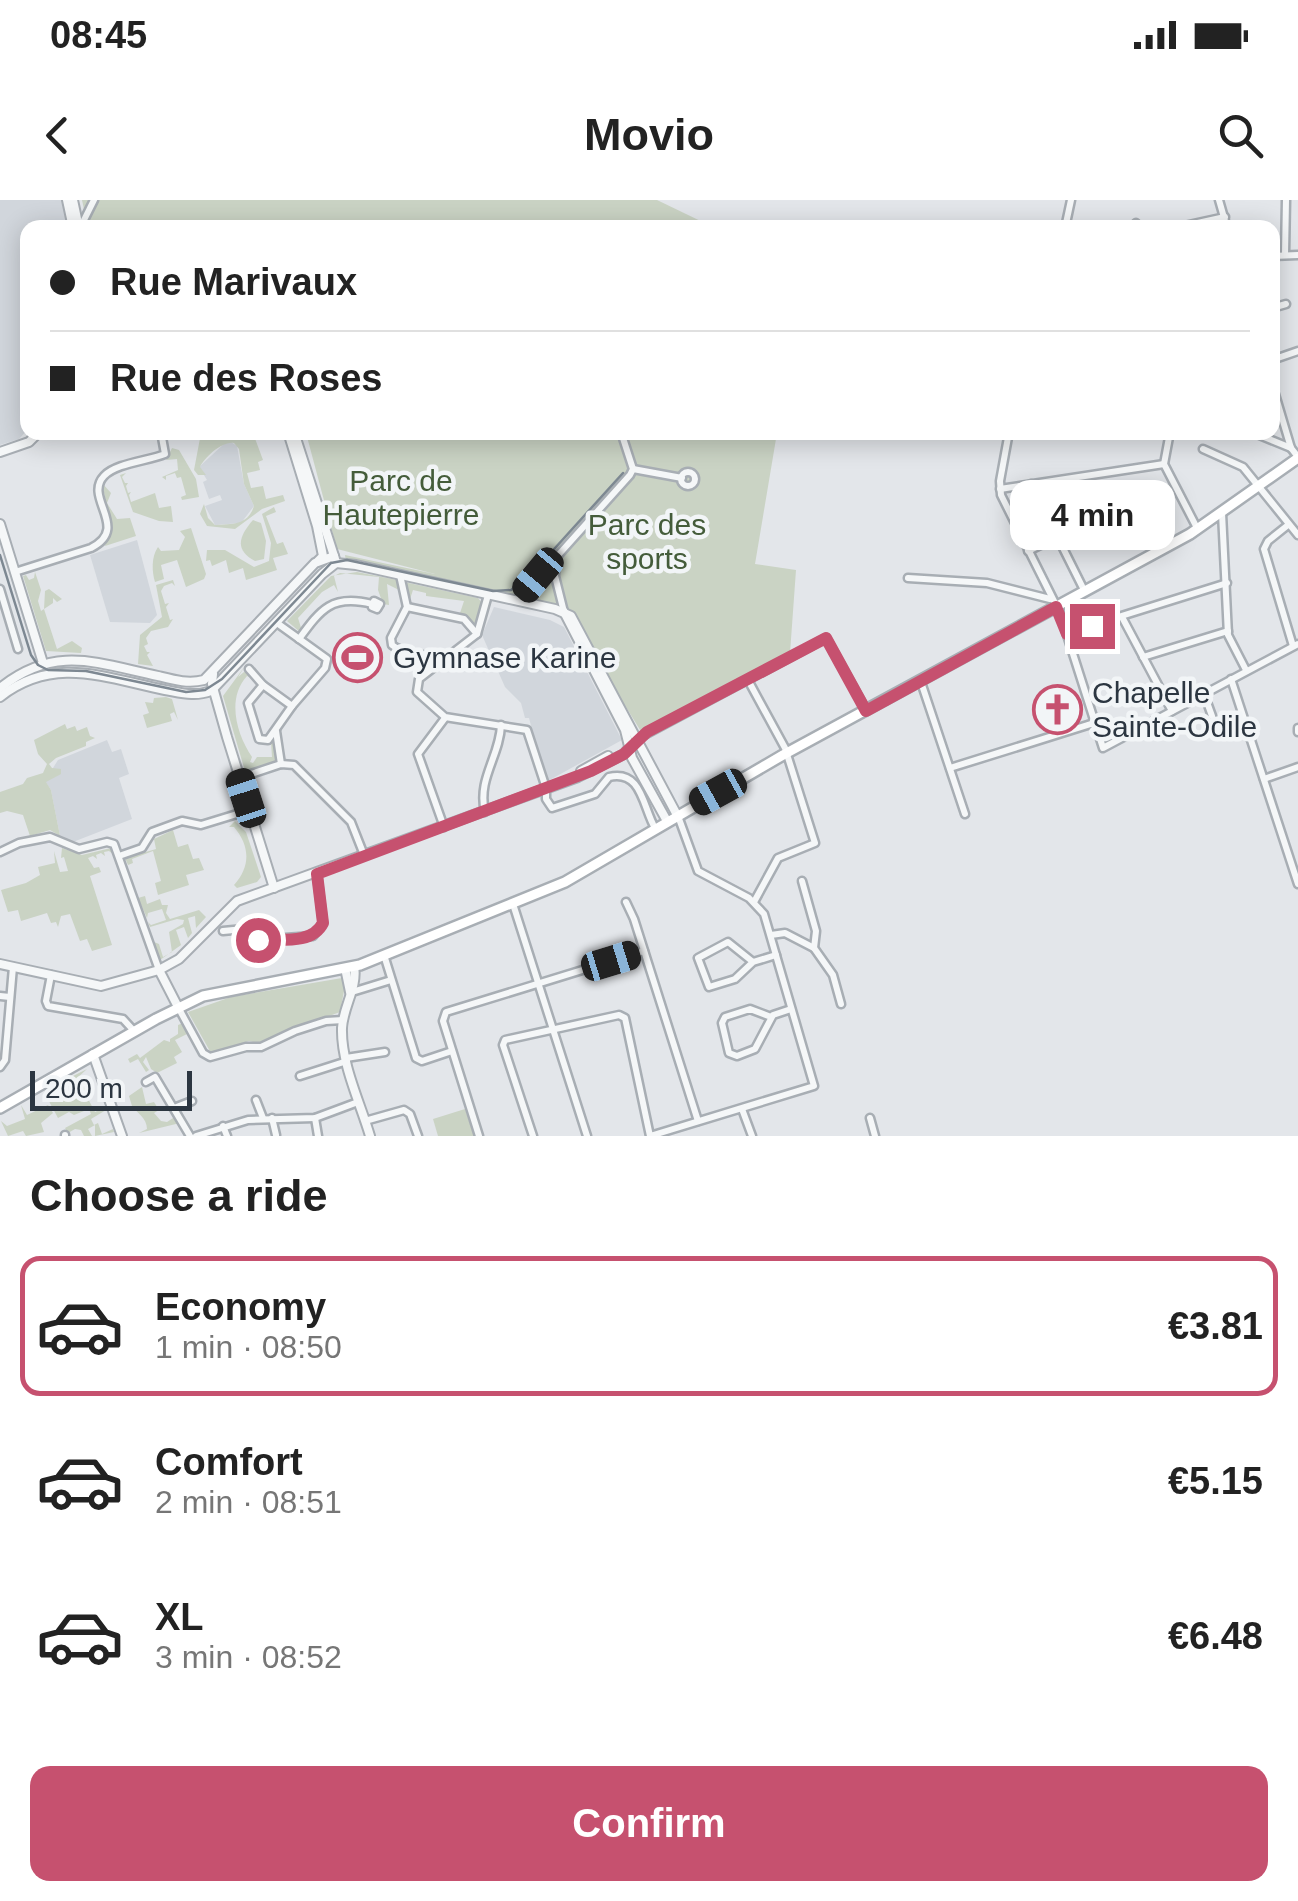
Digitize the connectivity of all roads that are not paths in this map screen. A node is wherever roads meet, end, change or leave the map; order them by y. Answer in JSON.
{"nodes":[{"id":1,"x":1220,"y":200,"type":"edge"},
{"id":2,"x":1286,"y":200,"type":"edge"},
{"id":3,"x":1225,"y":217,"type":"junction"},
{"id":4,"x":1211,"y":220,"type":"edge"},
{"id":5,"x":1226,"y":220,"type":"edge"},
{"id":6,"x":1285,"y":254,"type":"junction"},
{"id":7,"x":1280,"y":255,"type":"edge"},
{"id":8,"x":1298,"y":255,"type":"edge"},
{"id":9,"x":1286,"y":304,"type":"dead end"},
{"id":10,"x":1280,"y":306,"type":"edge"},
{"id":11,"x":1280,"y":407,"type":"edge"},
{"id":12,"x":31,"y":440,"type":"edge"},
{"id":13,"x":162,"y":440,"type":"edge"},
{"id":14,"x":293,"y":440,"type":"edge"},
{"id":15,"x":294,"y":440,"type":"edge"},
{"id":16,"x":624,"y":440,"type":"edge"},
{"id":17,"x":1008,"y":440,"type":"edge"},
{"id":18,"x":1168,"y":440,"type":"edge"},
{"id":19,"x":1272,"y":440,"type":"edge"},
{"id":20,"x":1291,"y":448,"type":"junction"},
{"id":21,"x":1203,"y":449,"type":"dead end"},
{"id":22,"x":0,"y":452,"type":"edge"},
{"id":23,"x":1298,"y":458,"type":"edge"},
{"id":24,"x":1164,"y":464,"type":"junction"},
{"id":25,"x":632,"y":469,"type":"junction"},
{"id":26,"x":682,"y":478,"type":"dead end"},
{"id":27,"x":1030,"y":484,"type":"junction"},
{"id":28,"x":1259,"y":486,"type":"junction"},
{"id":29,"x":1000,"y":489,"type":"junction"},
{"id":30,"x":1222,"y":513,"type":"junction"},
{"id":31,"x":0,"y":524,"type":"edge"},
{"id":32,"x":317,"y":526,"type":"junction"},
{"id":33,"x":1288,"y":526,"type":"junction"},
{"id":34,"x":1198,"y":529,"type":"junction"},
{"id":35,"x":1298,"y":536,"type":"edge"},
{"id":36,"x":1057,"y":537,"type":"junction"},
{"id":37,"x":1028,"y":551,"type":"junction"},
{"id":38,"x":558,"y":554,"type":"junction"},
{"id":39,"x":333,"y":559,"type":"junction"},
{"id":40,"x":318,"y":561,"type":"junction"},
{"id":41,"x":15,"y":572,"type":"junction"},
{"id":42,"x":400,"y":575,"type":"junction"},
{"id":43,"x":538,"y":575,"type":"junction"},
{"id":44,"x":556,"y":578,"type":"junction"},
{"id":45,"x":908,"y":578,"type":"dead end"},
{"id":46,"x":1227,"y":583,"type":"junction"},
{"id":47,"x":0,"y":589,"type":"edge"},
{"id":48,"x":1085,"y":592,"type":"junction"},
{"id":49,"x":488,"y":595,"type":"junction"},
{"id":50,"x":517,"y":601,"type":"junction"},
{"id":51,"x":1054,"y":603,"type":"junction"},
{"id":52,"x":372,"y":604,"type":"dead end"},
{"id":53,"x":407,"y":606,"type":"junction"},
{"id":54,"x":564,"y":612,"type":"junction"},
{"id":55,"x":1122,"y":617,"type":"junction"},
{"id":56,"x":277,"y":623,"type":"junction"},
{"id":57,"x":1228,"y":631,"type":"junction"},
{"id":58,"x":477,"y":634,"type":"junction"},
{"id":59,"x":1067,"y":634,"type":"junction"},
{"id":60,"x":299,"y":639,"type":"junction"},
{"id":61,"x":1296,"y":645,"type":"edge"},
{"id":62,"x":18,"y":649,"type":"dead end"},
{"id":63,"x":1144,"y":657,"type":"junction"},
{"id":64,"x":43,"y":662,"type":"junction"},
{"id":65,"x":438,"y":664,"type":"junction"},
{"id":66,"x":249,"y":669,"type":"dead end"},
{"id":67,"x":1246,"y":670,"type":"junction"},
{"id":68,"x":45,"y":673,"type":"junction"},
{"id":69,"x":212,"y":674,"type":"junction"},
{"id":70,"x":1231,"y":679,"type":"junction"},
{"id":71,"x":748,"y":680,"type":"junction"},
{"id":72,"x":202,"y":681,"type":"junction"},
{"id":73,"x":921,"y":682,"type":"junction"},
{"id":74,"x":263,"y":685,"type":"junction"},
{"id":75,"x":0,"y":688,"type":"edge"},
{"id":76,"x":214,"y":690,"type":"junction"},
{"id":77,"x":1204,"y":694,"type":"junction"},
{"id":78,"x":0,"y":697,"type":"edge"},
{"id":79,"x":292,"y":706,"type":"junction"},
{"id":80,"x":1172,"y":710,"type":"junction"},
{"id":81,"x":866,"y":711,"type":"junction"},
{"id":82,"x":1212,"y":716,"type":"dead end"},
{"id":83,"x":445,"y":717,"type":"junction"},
{"id":84,"x":1094,"y":723,"type":"junction"},
{"id":85,"x":501,"y":725,"type":"junction"},
{"id":86,"x":276,"y":728,"type":"junction"},
{"id":87,"x":633,"y":743,"type":"junction"},
{"id":88,"x":786,"y":754,"type":"junction"},
{"id":89,"x":281,"y":764,"type":"junction"},
{"id":90,"x":1298,"y":767,"type":"edge"},
{"id":91,"x":950,"y":768,"type":"junction"},
{"id":92,"x":240,"y":778,"type":"junction"},
{"id":93,"x":1264,"y":779,"type":"junction"},
{"id":94,"x":546,"y":788,"type":"junction"},
{"id":95,"x":250,"y":810,"type":"junction"},
{"id":96,"x":485,"y":812,"type":"junction"},
{"id":97,"x":965,"y":814,"type":"dead end"},
{"id":98,"x":678,"y":815,"type":"junction"},
{"id":99,"x":666,"y":821,"type":"junction"},
{"id":100,"x":444,"y":827,"type":"junction"},
{"id":101,"x":654,"y":828,"type":"junction"},
{"id":102,"x":0,"y":852,"type":"edge"},
{"id":103,"x":119,"y":856,"type":"junction"},
{"id":104,"x":364,"y":857,"type":"junction"},
{"id":105,"x":317,"y":874,"type":"junction"},
{"id":106,"x":802,"y":881,"type":"dead end"},
{"id":107,"x":1298,"y":884,"type":"edge"},
{"id":108,"x":274,"y":888,"type":"junction"},
{"id":109,"x":626,"y":902,"type":"dead end"},
{"id":110,"x":754,"y":902,"type":"junction"},
{"id":111,"x":513,"y":904,"type":"junction"},
{"id":112,"x":214,"y":922,"type":"junction"},
{"id":113,"x":771,"y":935,"type":"junction"},
{"id":114,"x":814,"y":948,"type":"junction"},
{"id":115,"x":644,"y":951,"type":"junction"},
{"id":116,"x":384,"y":955,"type":"junction"},
{"id":117,"x":776,"y":955,"type":"junction"},
{"id":118,"x":753,"y":962,"type":"junction"},
{"id":119,"x":0,"y":964,"type":"edge"},
{"id":120,"x":13,"y":967,"type":"junction"},
{"id":121,"x":350,"y":967,"type":"junction"},
{"id":122,"x":159,"y":970,"type":"junction"},
{"id":123,"x":51,"y":975,"type":"junction"},
{"id":124,"x":391,"y":980,"type":"junction"},
{"id":125,"x":538,"y":984,"type":"junction"},
{"id":126,"x":350,"y":992,"type":"junction"},
{"id":127,"x":0,"y":996,"type":"edge"},
{"id":128,"x":10,"y":997,"type":"junction"},
{"id":129,"x":841,"y":1004,"type":"dead end"},
{"id":130,"x":178,"y":1008,"type":"junction"},
{"id":131,"x":790,"y":1008,"type":"junction"},
{"id":132,"x":772,"y":1017,"type":"junction"},
{"id":133,"x":343,"y":1020,"type":"junction"},
{"id":134,"x":553,"y":1030,"type":"junction"},
{"id":135,"x":134,"y":1031,"type":"junction"},
{"id":136,"x":385,"y":1052,"type":"dead end"},
{"id":137,"x":452,"y":1052,"type":"junction"},
{"id":138,"x":93,"y":1054,"type":"junction"},
{"id":139,"x":347,"y":1060,"type":"junction"},
{"id":140,"x":0,"y":1067,"type":"edge"},
{"id":141,"x":300,"y":1076,"type":"dead end"},
{"id":142,"x":146,"y":1082,"type":"dead end"},
{"id":143,"x":256,"y":1100,"type":"dead end"},
{"id":144,"x":192,"y":1101,"type":"dead end"},
{"id":145,"x":360,"y":1101,"type":"junction"},
{"id":146,"x":0,"y":1108,"type":"edge"},
{"id":147,"x":174,"y":1108,"type":"junction"},
{"id":148,"x":742,"y":1109,"type":"junction"},
{"id":149,"x":267,"y":1118,"type":"junction"},
{"id":150,"x":315,"y":1118,"type":"junction"},
{"id":151,"x":870,"y":1118,"type":"dead end"},
{"id":152,"x":366,"y":1120,"type":"junction"},
{"id":153,"x":698,"y":1120,"type":"junction"},
{"id":154,"x":224,"y":1126,"type":"junction"},
{"id":155,"x":276,"y":1135,"type":"edge"},
{"id":156,"x":122,"y":1136,"type":"edge"},
{"id":157,"x":193,"y":1136,"type":"edge"},
{"id":158,"x":226,"y":1136,"type":"edge"},
{"id":159,"x":318,"y":1136,"type":"edge"},
{"id":160,"x":370,"y":1136,"type":"edge"},
{"id":161,"x":418,"y":1136,"type":"edge"},
{"id":162,"x":479,"y":1136,"type":"edge"},
{"id":163,"x":533,"y":1136,"type":"edge"},
{"id":164,"x":588,"y":1136,"type":"edge"},
{"id":165,"x":650,"y":1136,"type":"edge"},
{"id":166,"x":752,"y":1136,"type":"edge"},
{"id":167,"x":876,"y":1136,"type":"edge"}],
"edges":[{"from":1,"to":3,"type":"street"},
{"from":2,"to":6,"type":"street"},
{"from":3,"to":4,"type":"street"},
{"from":3,"to":5,"type":"street"},
{"from":6,"to":7,"type":"street"},
{"from":6,"to":8,"type":"street"},
{"from":9,"to":10,"type":"street"},
{"from":11,"to":20,"type":"street"},
{"from":12,"to":22,"type":"street"},
{"from":13,"to":41,"type":"street"},
{"from":14,"to":32,"type":"street"},
{"from":15,"to":39,"type":"street"},
{"from":16,"to":25,"type":"street"},
{"from":17,"to":29,"type":"street"},
{"from":18,"to":24,"type":"street"},
{"from":19,"to":20,"type":"street"},
{"from":20,"to":23,"type":"street"},
{"from":21,"to":28,"type":"street"},
{"from":23,"to":28,"type":"main road"},
{"from":24,"to":27,"type":"street"},
{"from":24,"to":34,"type":"street"},
{"from":25,"to":26,"type":"street"},
{"from":25,"to":38,"type":"street"},
{"from":27,"to":29,"type":"street"},
{"from":27,"to":36,"type":"street"},
{"from":28,"to":30,"type":"main road"},
{"from":28,"to":33,"type":"street"},
{"from":29,"to":37,"type":"street"},
{"from":30,"to":34,"type":"main road"},
{"from":30,"to":46,"type":"street"},
{"from":31,"to":41,"type":"street"},
{"from":32,"to":39,"type":"street"},
{"from":32,"to":40,"type":"street"},
{"from":33,"to":35,"type":"street"},
{"from":33,"to":61,"type":"street"},
{"from":34,"to":48,"type":"main road"},
{"from":36,"to":37,"type":"street"},
{"from":36,"to":48,"type":"street"},
{"from":37,"to":51,"type":"street"},
{"from":38,"to":43,"type":"street"},
{"from":38,"to":44,"type":"street"},
{"from":39,"to":40,"type":"street"},
{"from":39,"to":42,"type":"street"},
{"from":39,"to":56,"type":"street"},
{"from":40,"to":69,"type":"street"},
{"from":41,"to":64,"type":"street"},
{"from":42,"to":49,"type":"street"},
{"from":42,"to":53,"type":"street"},
{"from":43,"to":44,"type":"street"},
{"from":43,"to":50,"type":"street"},
{"from":44,"to":54,"type":"street"},
{"from":45,"to":51,"type":"street"},
{"from":46,"to":55,"type":"street"},
{"from":46,"to":57,"type":"street"},
{"from":47,"to":62,"type":"street"},
{"from":48,"to":51,"type":"main road"},
{"from":49,"to":50,"type":"street"},
{"from":49,"to":58,"type":"street"},
{"from":50,"to":54,"type":"street"},
{"from":51,"to":59,"type":"street"},
{"from":51,"to":73,"type":"main road"},
{"from":52,"to":60,"type":"street"},
{"from":53,"to":58,"type":"street"},
{"from":53,"to":65,"type":"street"},
{"from":54,"to":87,"type":"street"},
{"from":55,"to":59,"type":"street"},
{"from":55,"to":63,"type":"street"},
{"from":56,"to":60,"type":"street"},
{"from":56,"to":76,"type":"street"},
{"from":57,"to":63,"type":"street"},
{"from":57,"to":67,"type":"street"},
{"from":58,"to":65,"type":"street"},
{"from":59,"to":84,"type":"street"},
{"from":60,"to":79,"type":"street"},
{"from":61,"to":67,"type":"street"},
{"from":63,"to":80,"type":"street"},
{"from":64,"to":68,"type":"street"},
{"from":64,"to":72,"type":"street"},
{"from":64,"to":75,"type":"street"},
{"from":65,"to":83,"type":"street"},
{"from":66,"to":74,"type":"street"},
{"from":67,"to":70,"type":"street"},
{"from":68,"to":76,"type":"street"},
{"from":68,"to":78,"type":"street"},
{"from":69,"to":72,"type":"street"},
{"from":69,"to":76,"type":"street"},
{"from":70,"to":77,"type":"street"},
{"from":70,"to":93,"type":"street"},
{"from":71,"to":81,"type":"street"},
{"from":71,"to":87,"type":"street"},
{"from":71,"to":88,"type":"street"},
{"from":72,"to":76,"type":"street"},
{"from":73,"to":81,"type":"main road"},
{"from":73,"to":91,"type":"street"},
{"from":74,"to":79,"type":"street"},
{"from":74,"to":86,"type":"street"},
{"from":76,"to":92,"type":"street"},
{"from":77,"to":80,"type":"street"},
{"from":77,"to":82,"type":"street"},
{"from":79,"to":86,"type":"street"},
{"from":80,"to":84,"type":"street"},
{"from":81,"to":88,"type":"main road"},
{"from":83,"to":85,"type":"street"},
{"from":83,"to":100,"type":"street"},
{"from":84,"to":91,"type":"street"},
{"from":85,"to":94,"type":"street"},
{"from":85,"to":96,"type":"street"},
{"from":86,"to":89,"type":"street"},
{"from":87,"to":94,"type":"street"},
{"from":87,"to":98,"type":"street"},
{"from":87,"to":99,"type":"street"},
{"from":88,"to":98,"type":"main road"},
{"from":88,"to":110,"type":"street"},
{"from":89,"to":92,"type":"street"},
{"from":89,"to":104,"type":"street"},
{"from":90,"to":93,"type":"street"},
{"from":91,"to":97,"type":"street"},
{"from":92,"to":95,"type":"street"},
{"from":93,"to":107,"type":"street"},
{"from":94,"to":96,"type":"street"},
{"from":94,"to":101,"type":"street"},
{"from":95,"to":103,"type":"street"},
{"from":95,"to":108,"type":"street"},
{"from":96,"to":100,"type":"street"},
{"from":98,"to":99,"type":"main road"},
{"from":98,"to":110,"type":"street"},
{"from":99,"to":101,"type":"main road"},
{"from":100,"to":104,"type":"street"},
{"from":101,"to":111,"type":"main road"},
{"from":102,"to":103,"type":"street"},
{"from":103,"to":122,"type":"street"},
{"from":104,"to":105,"type":"street"},
{"from":105,"to":108,"type":"street"},
{"from":105,"to":112,"type":"street"},
{"from":106,"to":114,"type":"street"},
{"from":108,"to":112,"type":"street"},
{"from":109,"to":115,"type":"street"},
{"from":110,"to":113,"type":"street"},
{"from":111,"to":116,"type":"main road"},
{"from":111,"to":125,"type":"street"},
{"from":112,"to":122,"type":"street"},
{"from":113,"to":114,"type":"street"},
{"from":113,"to":117,"type":"street"},
{"from":114,"to":129,"type":"street"},
{"from":115,"to":125,"type":"street"},
{"from":115,"to":153,"type":"street"},
{"from":116,"to":121,"type":"main road"},
{"from":116,"to":124,"type":"street"},
{"from":117,"to":118,"type":"street"},
{"from":117,"to":131,"type":"street"},
{"from":118,"to":118,"type":"street"},
{"from":119,"to":120,"type":"street"},
{"from":120,"to":123,"type":"street"},
{"from":120,"to":128,"type":"street"},
{"from":121,"to":126,"type":"street"},
{"from":121,"to":130,"type":"main road"},
{"from":122,"to":123,"type":"street"},
{"from":122,"to":130,"type":"street"},
{"from":123,"to":135,"type":"street"},
{"from":124,"to":126,"type":"street"},
{"from":124,"to":137,"type":"street"},
{"from":125,"to":134,"type":"street"},
{"from":125,"to":137,"type":"street"},
{"from":126,"to":133,"type":"street"},
{"from":127,"to":128,"type":"street"},
{"from":128,"to":140,"type":"street"},
{"from":130,"to":133,"type":"street"},
{"from":130,"to":135,"type":"main road"},
{"from":131,"to":132,"type":"street"},
{"from":131,"to":148,"type":"street"},
{"from":132,"to":132,"type":"street"},
{"from":133,"to":139,"type":"street"},
{"from":134,"to":163,"type":"street"},
{"from":134,"to":164,"type":"street"},
{"from":134,"to":165,"type":"street"},
{"from":135,"to":138,"type":"main road"},
{"from":136,"to":139,"type":"street"},
{"from":137,"to":162,"type":"street"},
{"from":138,"to":146,"type":"main road"},
{"from":138,"to":156,"type":"street"},
{"from":139,"to":141,"type":"street"},
{"from":139,"to":145,"type":"street"},
{"from":142,"to":147,"type":"street"},
{"from":143,"to":149,"type":"street"},
{"from":144,"to":147,"type":"street"},
{"from":145,"to":150,"type":"street"},
{"from":145,"to":152,"type":"street"},
{"from":147,"to":157,"type":"street"},
{"from":148,"to":153,"type":"street"},
{"from":148,"to":166,"type":"street"},
{"from":149,"to":150,"type":"street"},
{"from":149,"to":154,"type":"street"},
{"from":149,"to":155,"type":"street"},
{"from":150,"to":159,"type":"street"},
{"from":151,"to":167,"type":"street"},
{"from":152,"to":160,"type":"street"},
{"from":152,"to":161,"type":"street"},
{"from":153,"to":165,"type":"street"},
{"from":154,"to":157,"type":"street"},
{"from":154,"to":158,"type":"street"}]}
